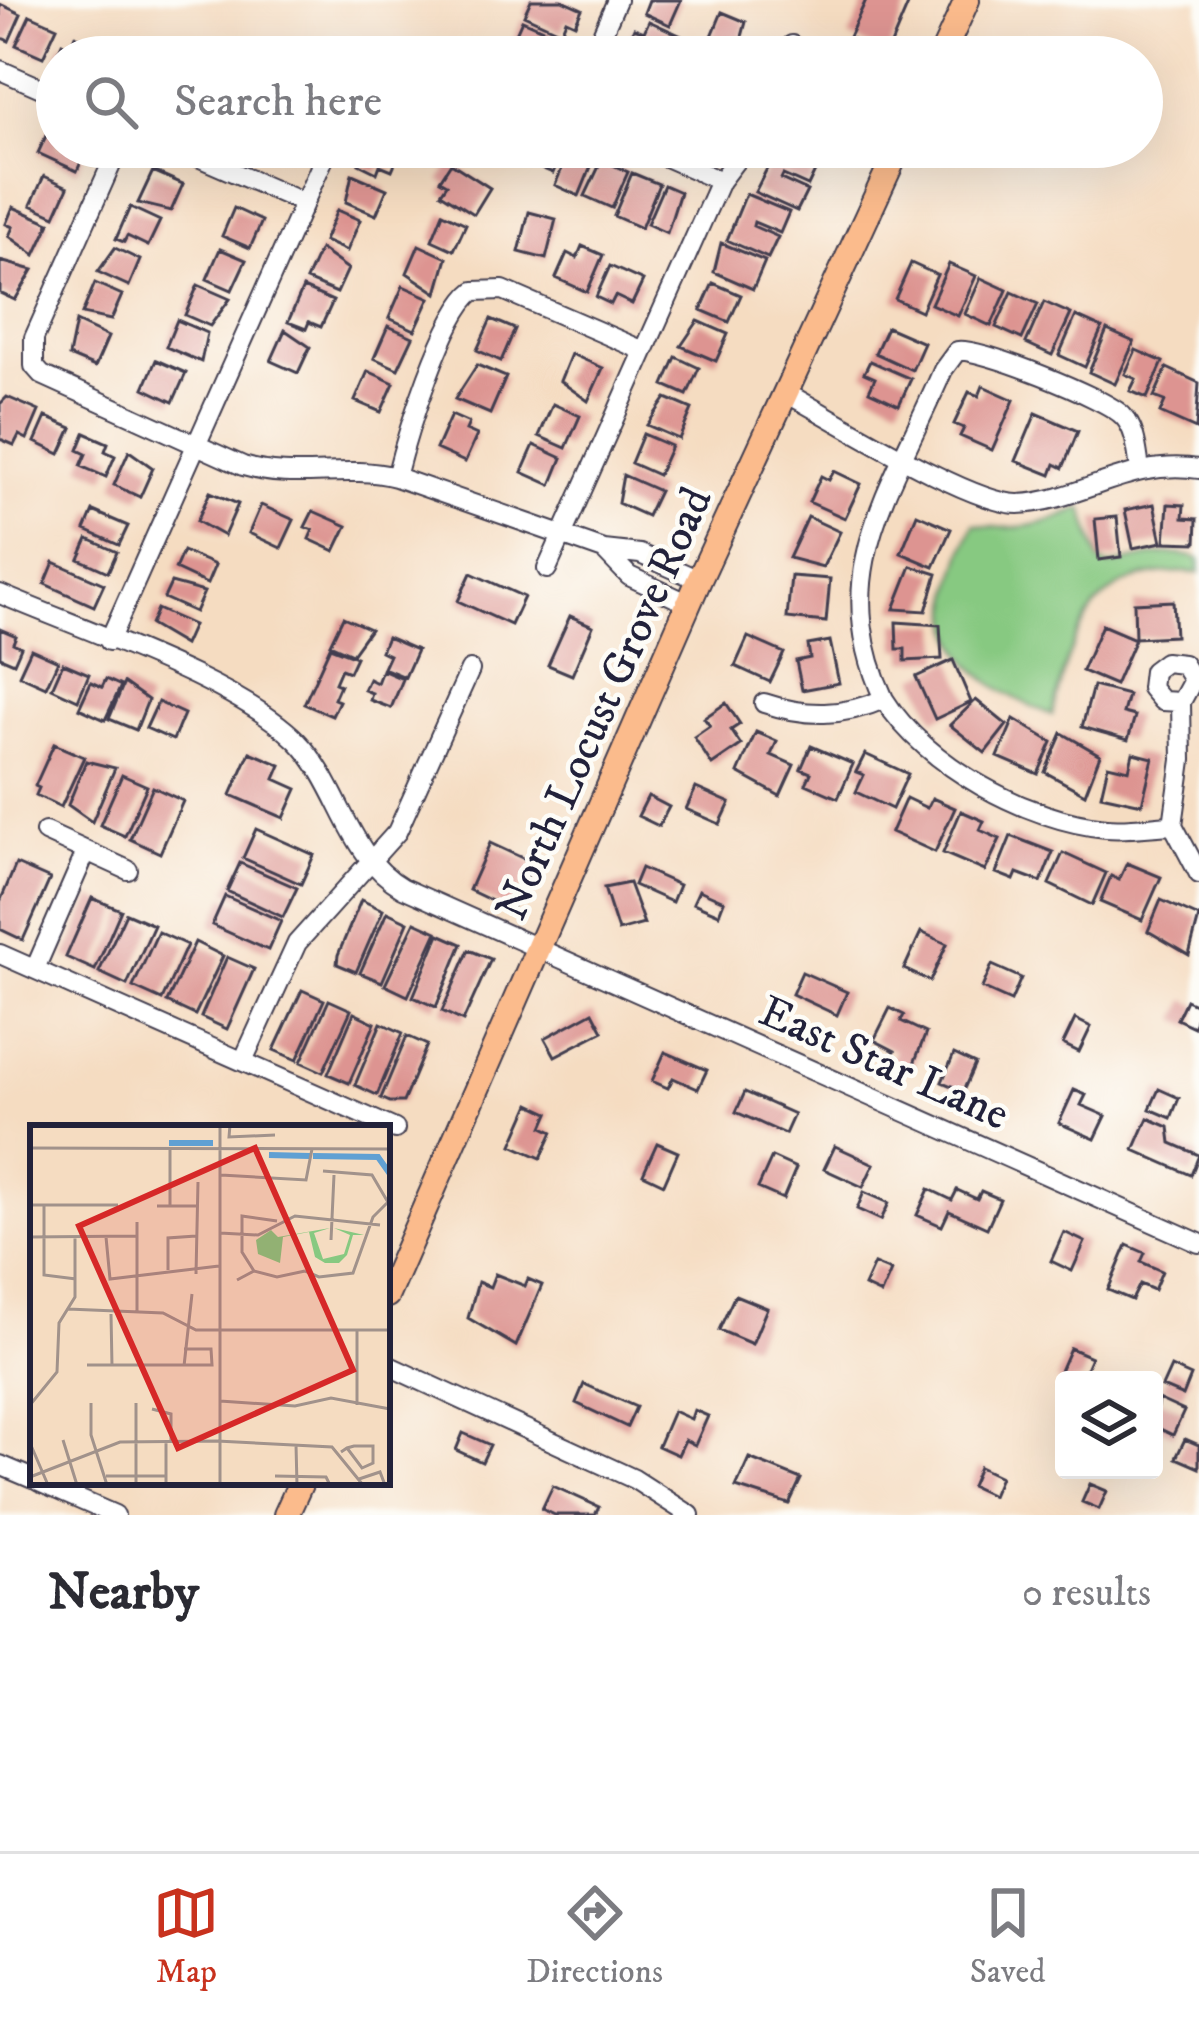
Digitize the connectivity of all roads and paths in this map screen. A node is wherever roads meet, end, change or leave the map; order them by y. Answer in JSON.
{"nodes":[{"id":1,"x":617,"y":0,"type":"edge"},
{"id":2,"x":967,"y":0,"type":"edge"},
{"id":3,"x":601,"y":36,"type":"edge"},
{"id":4,"x":951,"y":36,"type":"edge"},
{"id":5,"x":0,"y":70,"type":"edge"},
{"id":6,"x":36,"y":86,"type":"edge"},
{"id":7,"x":110,"y":168,"type":"edge"},
{"id":8,"x":223,"y":168,"type":"edge"},
{"id":9,"x":320,"y":168,"type":"edge"},
{"id":10,"x":690,"y":168,"type":"edge"},
{"id":11,"x":730,"y":168,"type":"edge"},
{"id":12,"x":889,"y":168,"type":"edge"},
{"id":13,"x":720,"y":182,"type":"junction"},
{"id":14,"x":304,"y":203,"type":"junction"},
{"id":15,"x":644,"y":351,"type":"junction"},
{"id":16,"x":785,"y":393,"type":"junction"},
{"id":17,"x":196,"y":446,"type":"junction"},
{"id":18,"x":906,"y":456,"type":"junction"},
{"id":19,"x":1140,"y":469,"type":"junction"},
{"id":20,"x":1199,"y":469,"type":"edge"},
{"id":21,"x":396,"y":477,"type":"junction"},
{"id":22,"x":563,"y":532,"type":"junction"},
{"id":23,"x":547,"y":568,"type":"dead end"},
{"id":24,"x":694,"y":592,"type":"junction"},
{"id":25,"x":0,"y":594,"type":"edge"},
{"id":26,"x":109,"y":640,"type":"junction"},
{"id":27,"x":470,"y":670,"type":"dead end"},
{"id":28,"x":884,"y":699,"type":"junction"},
{"id":29,"x":1181,"y":702,"type":"dead end"},
{"id":30,"x":764,"y":703,"type":"dead end"},
{"id":31,"x":1173,"y":825,"type":"junction"},
{"id":32,"x":45,"y":832,"type":"dead end"},
{"id":33,"x":86,"y":852,"type":"junction"},
{"id":34,"x":370,"y":865,"type":"junction"},
{"id":35,"x":128,"y":870,"type":"dead end"},
{"id":36,"x":1199,"y":874,"type":"edge"},
{"id":37,"x":539,"y":950,"type":"junction"},
{"id":38,"x":0,"y":954,"type":"edge"},
{"id":39,"x":35,"y":969,"type":"junction"},
{"id":40,"x":243,"y":1061,"type":"junction"},
{"id":41,"x":385,"y":1125,"type":"edge"},
{"id":42,"x":390,"y":1127,"type":"edge"},
{"id":43,"x":394,"y":1129,"type":"dead end"},
{"id":44,"x":1199,"y":1243,"type":"edge"},
{"id":45,"x":390,"y":1287,"type":"edge"},
{"id":46,"x":390,"y":1366,"type":"edge"},
{"id":47,"x":0,"y":1465,"type":"edge"},
{"id":48,"x":30,"y":1478,"type":"edge"},
{"id":49,"x":45,"y":1485,"type":"edge"},
{"id":50,"x":301,"y":1485,"type":"edge"},
{"id":51,"x":116,"y":1515,"type":"edge"},
{"id":52,"x":286,"y":1515,"type":"edge"},
{"id":53,"x":689,"y":1515,"type":"edge"}],
"edges":[{"from":1,"to":3,"type":"street"},
{"from":2,"to":4,"type":"main road"},
{"from":5,"to":6,"type":"street"},
{"from":7,"to":17,"type":"street"},
{"from":8,"to":14,"type":"street"},
{"from":9,"to":14,"type":"street"},
{"from":10,"to":13,"type":"street"},
{"from":11,"to":13,"type":"street"},
{"from":12,"to":16,"type":"main road","name":"North Locust Grove Road"},
{"from":13,"to":15,"type":"street"},
{"from":14,"to":17,"type":"street"},
{"from":15,"to":21,"type":"street"},
{"from":15,"to":22,"type":"street"},
{"from":16,"to":18,"type":"street"},
{"from":16,"to":24,"type":"main road","name":"North Locust Grove Road"},
{"from":17,"to":21,"type":"street"},
{"from":17,"to":26,"type":"street"},
{"from":18,"to":19,"type":"street"},
{"from":18,"to":19,"type":"street"},
{"from":18,"to":28,"type":"street"},
{"from":19,"to":20,"type":"street"},
{"from":21,"to":22,"type":"street"},
{"from":22,"to":23,"type":"street"},
{"from":22,"to":24,"type":"street"},
{"from":24,"to":37,"type":"main road","name":"North Locust Grove Road"},
{"from":25,"to":26,"type":"street"},
{"from":26,"to":34,"type":"street"},
{"from":27,"to":34,"type":"street"},
{"from":28,"to":30,"type":"street"},
{"from":28,"to":31,"type":"street"},
{"from":29,"to":31,"type":"street"},
{"from":31,"to":36,"type":"street"},
{"from":32,"to":33,"type":"street"},
{"from":33,"to":35,"type":"street"},
{"from":33,"to":39,"type":"street"},
{"from":34,"to":37,"type":"street","name":"East Star Lane"},
{"from":34,"to":40,"type":"street"},
{"from":37,"to":44,"type":"street","name":"East Star Lane"},
{"from":37,"to":45,"type":"main road","name":"North Locust Grove Road"},
{"from":38,"to":39,"type":"street"},
{"from":39,"to":40,"type":"street"},
{"from":40,"to":41,"type":"street"},
{"from":42,"to":43,"type":"street"},
{"from":46,"to":53,"type":"street"},
{"from":47,"to":48,"type":"street"},
{"from":49,"to":51,"type":"street"},
{"from":50,"to":52,"type":"main road"}]}
